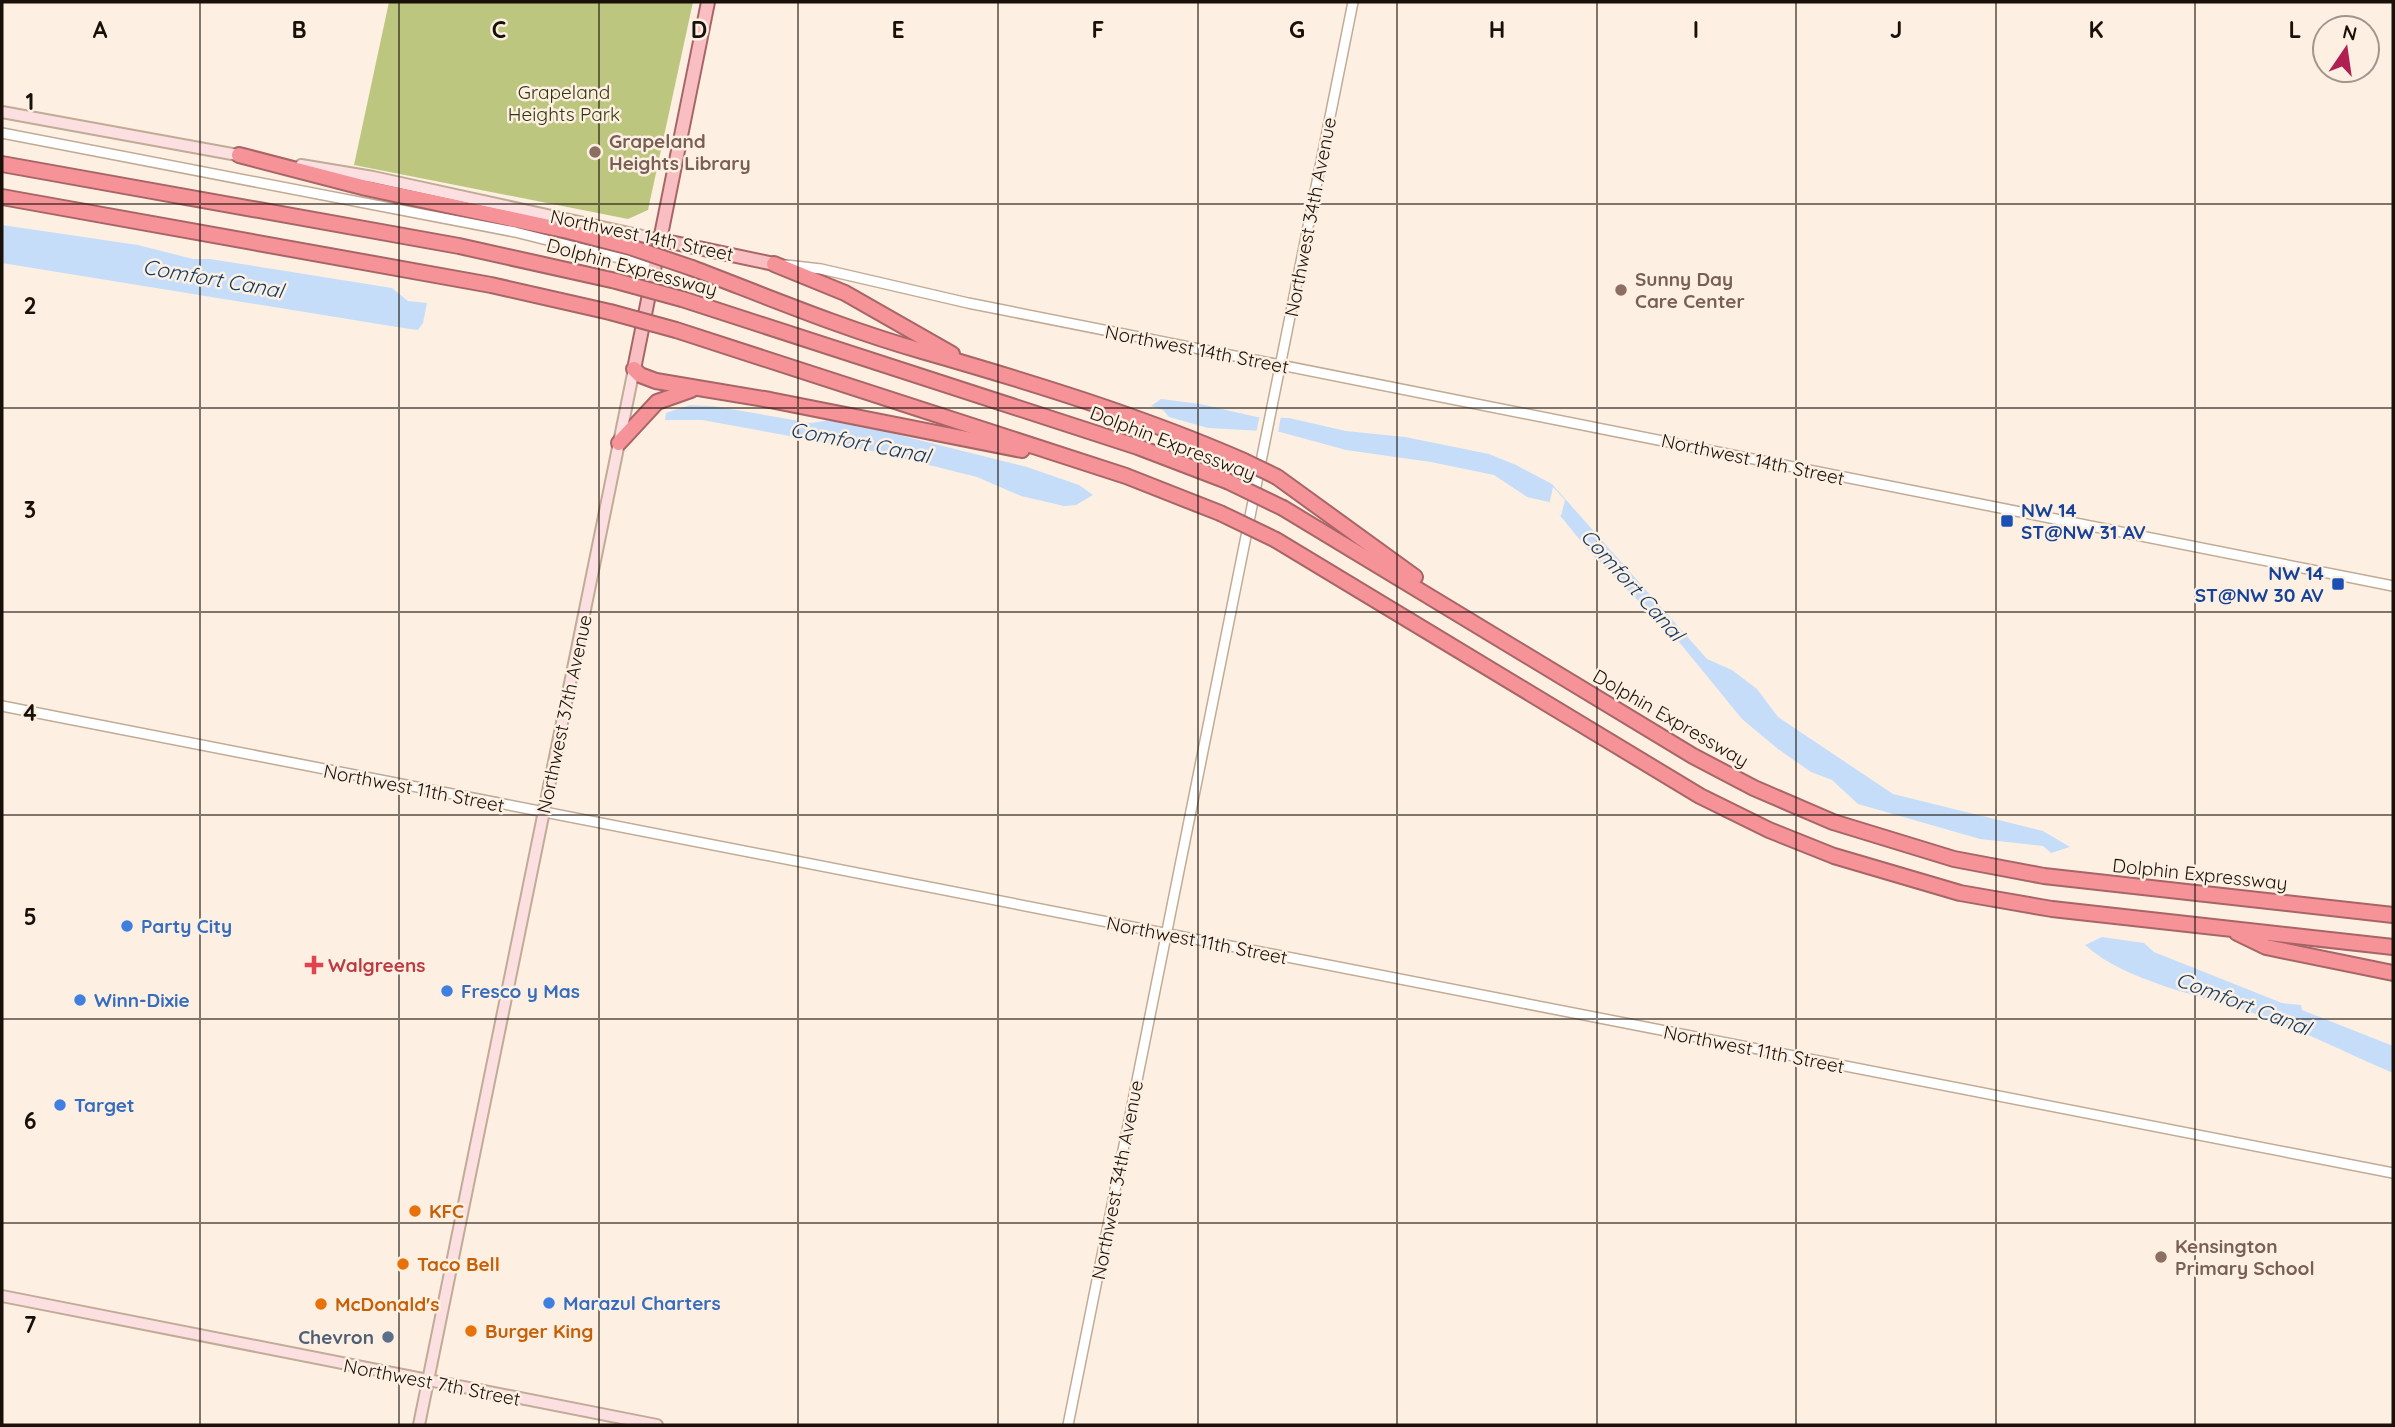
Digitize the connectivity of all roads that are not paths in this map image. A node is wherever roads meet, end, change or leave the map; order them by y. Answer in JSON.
{"nodes":[{"id":1,"x":708,"y":2,"type":"edge"},
{"id":2,"x":1353,"y":2,"type":"edge"},
{"id":3,"x":2,"y":112,"type":"edge"},
{"id":4,"x":2,"y":133,"type":"edge"},
{"id":5,"x":239,"y":155,"type":"junction"},
{"id":6,"x":2,"y":164,"type":"edge"},
{"id":7,"x":2,"y":197,"type":"edge"},
{"id":8,"x":661,"y":240,"type":"junction"},
{"id":9,"x":774,"y":264,"type":"junction"},
{"id":10,"x":655,"y":267,"type":"junction"},
{"id":11,"x":965,"y":362,"type":"junction"},
{"id":12,"x":1281,"y":365,"type":"junction"},
{"id":13,"x":634,"y":369,"type":"junction"},
{"id":14,"x":695,"y":389,"type":"junction"},
{"id":15,"x":619,"y":443,"type":"junction"},
{"id":16,"x":1073,"y":459,"type":"junction"},
{"id":17,"x":2393,"y":586,"type":"edge"},
{"id":18,"x":1490,"y":632,"type":"junction"},
{"id":19,"x":2,"y":706,"type":"edge"},
{"id":20,"x":543,"y":814,"type":"junction"},
{"id":21,"x":2393,"y":905,"type":"edge"},
{"id":22,"x":2315,"y":906,"type":"junction"},
{"id":23,"x":2393,"y":915,"type":"edge"},
{"id":24,"x":2226,"y":928,"type":"junction"},
{"id":25,"x":1167,"y":934,"type":"junction"},
{"id":26,"x":2393,"y":947,"type":"edge"},
{"id":27,"x":2393,"y":973,"type":"edge"},
{"id":28,"x":2393,"y":1173,"type":"edge"},
{"id":29,"x":2,"y":1296,"type":"edge"},
{"id":30,"x":428,"y":1381,"type":"junction"},
{"id":31,"x":419,"y":1425,"type":"edge"},
{"id":32,"x":657,"y":1425,"type":"edge"},
{"id":33,"x":1068,"y":1425,"type":"edge"}],
"edges":[{"from":1,"to":8,"type":"main road","name":"Northwest 37th Avenue"},
{"from":2,"to":12,"type":"street","name":"Northwest 34th Avenue"},
{"from":3,"to":5,"type":"main road","name":"Northwest 14th Street"},
{"from":4,"to":10,"type":"street","name":"Northwest 14th Street"},
{"from":5,"to":8,"type":"main road","name":"Northwest 14th Street"},
{"from":5,"to":11,"type":"highway","bridge":true},
{"from":6,"to":18,"type":"highway","name":"Dolphin Expressway","bridge":true},
{"from":7,"to":16,"type":"highway","bridge":true},
{"from":8,"to":9,"type":"main road","name":"Northwest 14th Street"},
{"from":8,"to":10,"type":"main road","name":"Northwest 37th Avenue"},
{"from":9,"to":11,"type":"highway"},
{"from":9,"to":12,"type":"street","name":"Northwest 14th Street"},
{"from":10,"to":13,"type":"main road","name":"Northwest 37th Avenue"},
{"from":11,"to":18,"type":"highway","bridge":true},
{"from":12,"to":17,"type":"street","name":"Northwest 14th Street"},
{"from":12,"to":25,"type":"street","name":"Northwest 34th Avenue"},
{"from":13,"to":14,"type":"highway"},
{"from":13,"to":15,"type":"main road","name":"Northwest 37th Avenue"},
{"from":14,"to":15,"type":"highway"},
{"from":14,"to":16,"type":"highway"},
{"from":15,"to":20,"type":"main road","name":"Northwest 37th Avenue"},
{"from":16,"to":24,"type":"highway","bridge":true},
{"from":18,"to":22,"type":"highway","name":"Dolphin Expressway"},
{"from":19,"to":20,"type":"street","name":"Northwest 11th Street"},
{"from":20,"to":25,"type":"street","name":"Northwest 11th Street"},
{"from":20,"to":30,"type":"main road","name":"Northwest 37th Avenue"},
{"from":21,"to":22,"type":"highway"},
{"from":22,"to":23,"type":"highway","name":"Dolphin Expressway"},
{"from":24,"to":26,"type":"highway"},
{"from":24,"to":27,"type":"highway"},
{"from":25,"to":28,"type":"street","name":"Northwest 11th Street"},
{"from":25,"to":33,"type":"street","name":"Northwest 34th Avenue"},
{"from":29,"to":30,"type":"main road","name":"Northwest 7th Street"},
{"from":30,"to":31,"type":"main road","name":"Northwest 37th Avenue"},
{"from":30,"to":32,"type":"main road","name":"Northwest 7th Street"}]}
